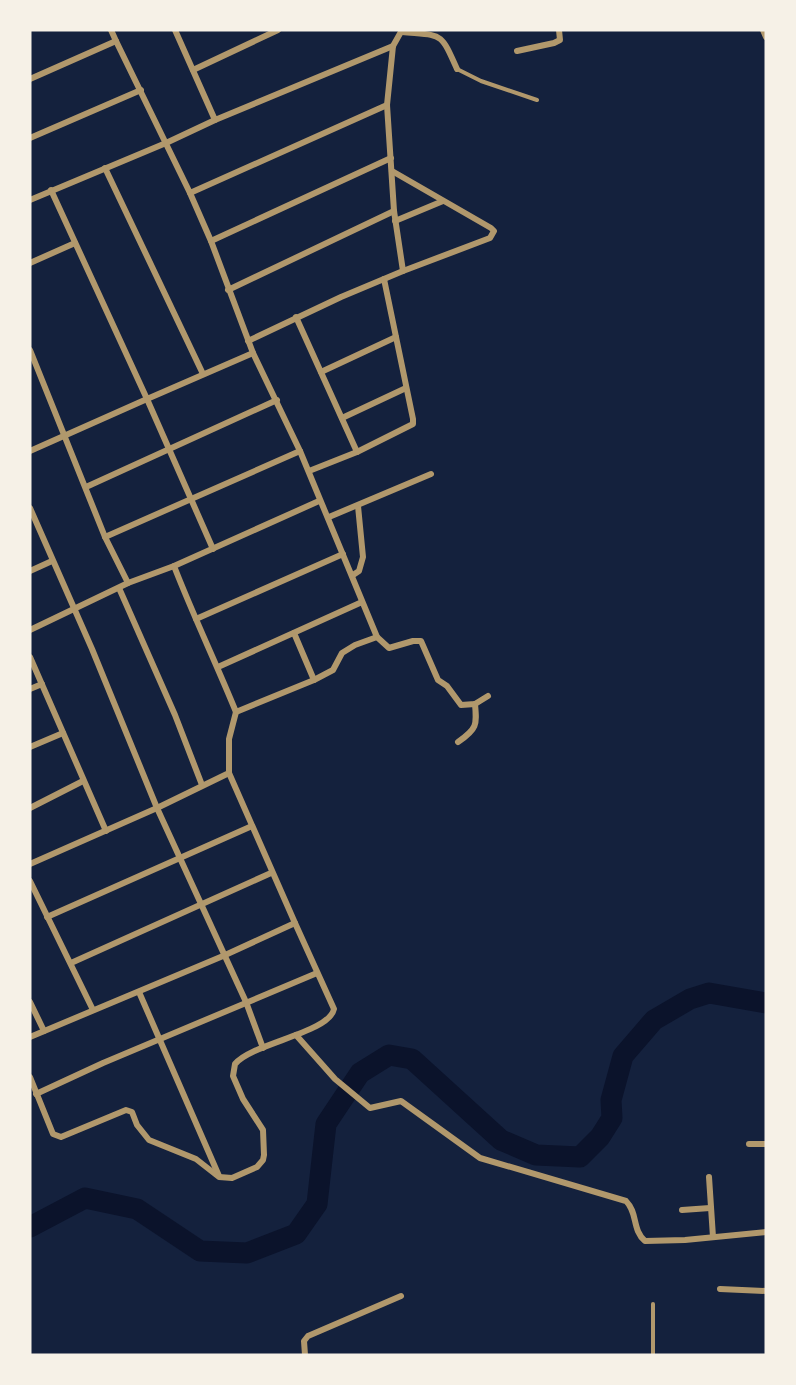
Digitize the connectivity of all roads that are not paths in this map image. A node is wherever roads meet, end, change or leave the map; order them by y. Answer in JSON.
{"nodes":[{"id":1,"x":111,"y":30,"type":"edge"},
{"id":2,"x":174,"y":30,"type":"edge"},
{"id":3,"x":278,"y":30,"type":"edge"},
{"id":4,"x":559,"y":30,"type":"edge"},
{"id":5,"x":763,"y":30,"type":"edge"},
{"id":6,"x":402,"y":31,"type":"edge"},
{"id":7,"x":766,"y":37,"type":"edge"},
{"id":8,"x":116,"y":41,"type":"junction"},
{"id":9,"x":393,"y":46,"type":"junction"},
{"id":10,"x":517,"y":51,"type":"dead end"},
{"id":11,"x":457,"y":69,"type":"joint"},
{"id":12,"x":193,"y":70,"type":"junction"},
{"id":13,"x":30,"y":79,"type":"edge"},
{"id":14,"x":141,"y":90,"type":"junction"},
{"id":15,"x":537,"y":100,"type":"dead end"},
{"id":16,"x":387,"y":105,"type":"junction"},
{"id":17,"x":215,"y":120,"type":"junction"},
{"id":18,"x":30,"y":138,"type":"edge"},
{"id":19,"x":166,"y":143,"type":"junction"},
{"id":20,"x":391,"y":158,"type":"junction"},
{"id":21,"x":105,"y":168,"type":"junction"},
{"id":22,"x":392,"y":171,"type":"junction"},
{"id":23,"x":51,"y":190,"type":"junction"},
{"id":24,"x":190,"y":193,"type":"junction"},
{"id":25,"x":30,"y":200,"type":"edge"},
{"id":26,"x":443,"y":201,"type":"junction"},
{"id":27,"x":394,"y":212,"type":"junction"},
{"id":28,"x":396,"y":221,"type":"junction"},
{"id":29,"x":211,"y":241,"type":"junction"},
{"id":30,"x":75,"y":243,"type":"junction"},
{"id":31,"x":30,"y":263,"type":"edge"},
{"id":32,"x":403,"y":271,"type":"junction"},
{"id":33,"x":384,"y":279,"type":"junction"},
{"id":34,"x":228,"y":290,"type":"junction"},
{"id":35,"x":296,"y":317,"type":"junction"},
{"id":36,"x":396,"y":338,"type":"junction"},
{"id":37,"x":248,"y":340,"type":"junction"},
{"id":38,"x":30,"y":350,"type":"edge"},
{"id":39,"x":253,"y":353,"type":"junction"},
{"id":40,"x":321,"y":372,"type":"junction"},
{"id":41,"x":203,"y":374,"type":"junction"},
{"id":42,"x":406,"y":388,"type":"junction"},
{"id":43,"x":147,"y":399,"type":"junction"},
{"id":44,"x":277,"y":400,"type":"junction"},
{"id":45,"x":342,"y":418,"type":"junction"},
{"id":46,"x":64,"y":436,"type":"junction"},
{"id":47,"x":169,"y":450,"type":"junction"},
{"id":48,"x":30,"y":451,"type":"edge"},
{"id":49,"x":300,"y":451,"type":"junction"},
{"id":50,"x":357,"y":452,"type":"junction"},
{"id":51,"x":309,"y":471,"type":"junction"},
{"id":52,"x":431,"y":474,"type":"dead end"},
{"id":53,"x":86,"y":487,"type":"junction"},
{"id":54,"x":190,"y":499,"type":"junction"},
{"id":55,"x":319,"y":501,"type":"junction"},
{"id":56,"x":358,"y":506,"type":"junction"},
{"id":57,"x":30,"y":509,"type":"edge"},
{"id":58,"x":328,"y":517,"type":"junction"},
{"id":59,"x":105,"y":537,"type":"junction"},
{"id":60,"x":213,"y":549,"type":"junction"},
{"id":61,"x":343,"y":554,"type":"junction"},
{"id":62,"x":52,"y":561,"type":"junction"},
{"id":63,"x":174,"y":566,"type":"junction"},
{"id":64,"x":30,"y":571,"type":"edge"},
{"id":65,"x":353,"y":575,"type":"junction"},
{"id":66,"x":128,"y":583,"type":"junction"},
{"id":67,"x":119,"y":588,"type":"junction"},
{"id":68,"x":363,"y":602,"type":"junction"},
{"id":69,"x":75,"y":610,"type":"junction"},
{"id":70,"x":196,"y":619,"type":"junction"},
{"id":71,"x":30,"y":630,"type":"edge"},
{"id":72,"x":294,"y":633,"type":"junction"},
{"id":73,"x":377,"y":637,"type":"junction"},
{"id":74,"x":30,"y":657,"type":"edge"},
{"id":75,"x":218,"y":667,"type":"junction"},
{"id":76,"x":314,"y":680,"type":"junction"},
{"id":77,"x":42,"y":684,"type":"junction"},
{"id":78,"x":30,"y":689,"type":"edge"},
{"id":79,"x":488,"y":696,"type":"dead end"},
{"id":80,"x":475,"y":704,"type":"junction"},
{"id":81,"x":236,"y":712,"type":"junction"},
{"id":82,"x":63,"y":733,"type":"junction"},
{"id":83,"x":458,"y":742,"type":"dead end"},
{"id":84,"x":30,"y":747,"type":"edge"},
{"id":85,"x":229,"y":772,"type":"junction"},
{"id":86,"x":84,"y":781,"type":"junction"},
{"id":87,"x":202,"y":785,"type":"junction"},
{"id":88,"x":30,"y":807,"type":"edge"},
{"id":89,"x":157,"y":808,"type":"junction"},
{"id":90,"x":252,"y":826,"type":"junction"},
{"id":91,"x":106,"y":831,"type":"junction"},
{"id":92,"x":179,"y":858,"type":"junction"},
{"id":93,"x":30,"y":864,"type":"edge"},
{"id":94,"x":272,"y":873,"type":"junction"},
{"id":95,"x":30,"y":881,"type":"edge"},
{"id":96,"x":200,"y":906,"type":"junction"},
{"id":97,"x":47,"y":917,"type":"junction"},
{"id":98,"x":295,"y":923,"type":"junction"},
{"id":99,"x":223,"y":956,"type":"junction"},
{"id":100,"x":71,"y":963,"type":"junction"},
{"id":101,"x":316,"y":973,"type":"junction"},
{"id":102,"x":139,"y":992,"type":"junction"},
{"id":103,"x":30,"y":1002,"type":"edge"},
{"id":104,"x":246,"y":1002,"type":"junction"},
{"id":105,"x":93,"y":1010,"type":"junction"},
{"id":106,"x":44,"y":1031,"type":"junction"},
{"id":107,"x":296,"y":1035,"type":"junction"},
{"id":108,"x":30,"y":1037,"type":"edge"},
{"id":109,"x":161,"y":1039,"type":"junction"},
{"id":110,"x":263,"y":1048,"type":"junction"},
{"id":111,"x":30,"y":1077,"type":"edge"},
{"id":112,"x":36,"y":1094,"type":"junction"},
{"id":113,"x":748,"y":1144,"type":"dead end"},
{"id":114,"x":766,"y":1144,"type":"edge"},
{"id":115,"x":219,"y":1177,"type":"junction"},
{"id":116,"x":709,"y":1178,"type":"dead end"},
{"id":117,"x":710,"y":1208,"type":"junction"},
{"id":118,"x":682,"y":1210,"type":"dead end"},
{"id":119,"x":766,"y":1232,"type":"edge"},
{"id":120,"x":713,"y":1238,"type":"junction"},
{"id":121,"x":720,"y":1289,"type":"dead end"},
{"id":122,"x":766,"y":1291,"type":"edge"},
{"id":123,"x":401,"y":1296,"type":"dead end"},
{"id":124,"x":653,"y":1304,"type":"dead end"},
{"id":125,"x":305,"y":1355,"type":"edge"},
{"id":126,"x":653,"y":1355,"type":"edge"}],
"edges":[{"from":1,"to":8,"type":"street"},
{"from":2,"to":12,"type":"street"},
{"from":3,"to":12,"type":"street"},
{"from":4,"to":10,"type":"street"},
{"from":5,"to":7,"type":"street"},
{"from":6,"to":9,"type":"street"},
{"from":6,"to":11,"type":"street"},
{"from":8,"to":13,"type":"street"},
{"from":8,"to":14,"type":"street"},
{"from":9,"to":16,"type":"street"},
{"from":9,"to":17,"type":"street"},
{"from":11,"to":15,"type":"lane"},
{"from":12,"to":17,"type":"street"},
{"from":14,"to":18,"type":"street"},
{"from":14,"to":19,"type":"street"},
{"from":16,"to":20,"type":"street"},
{"from":16,"to":24,"type":"street"},
{"from":17,"to":19,"type":"street"},
{"from":19,"to":21,"type":"street"},
{"from":19,"to":24,"type":"street"},
{"from":20,"to":22,"type":"street"},
{"from":20,"to":29,"type":"street"},
{"from":21,"to":23,"type":"street"},
{"from":21,"to":41,"type":"street"},
{"from":22,"to":26,"type":"street"},
{"from":22,"to":27,"type":"street"},
{"from":23,"to":25,"type":"street"},
{"from":23,"to":30,"type":"street"},
{"from":24,"to":29,"type":"street"},
{"from":26,"to":28,"type":"street"},
{"from":26,"to":32,"type":"street"},
{"from":27,"to":28,"type":"street"},
{"from":27,"to":34,"type":"street"},
{"from":28,"to":32,"type":"street"},
{"from":29,"to":34,"type":"street"},
{"from":30,"to":31,"type":"street"},
{"from":30,"to":43,"type":"street"},
{"from":32,"to":33,"type":"street"},
{"from":33,"to":35,"type":"street"},
{"from":33,"to":36,"type":"street"},
{"from":34,"to":37,"type":"street"},
{"from":35,"to":37,"type":"street"},
{"from":35,"to":40,"type":"street"},
{"from":36,"to":40,"type":"street"},
{"from":36,"to":42,"type":"street"},
{"from":37,"to":39,"type":"street"},
{"from":38,"to":46,"type":"street"},
{"from":39,"to":41,"type":"street"},
{"from":39,"to":44,"type":"street"},
{"from":40,"to":45,"type":"street"},
{"from":41,"to":43,"type":"street"},
{"from":42,"to":45,"type":"street"},
{"from":42,"to":50,"type":"street"},
{"from":43,"to":46,"type":"street"},
{"from":43,"to":47,"type":"street"},
{"from":44,"to":47,"type":"street"},
{"from":44,"to":49,"type":"street"},
{"from":45,"to":50,"type":"street"},
{"from":46,"to":48,"type":"street"},
{"from":46,"to":53,"type":"street"},
{"from":47,"to":53,"type":"street"},
{"from":47,"to":54,"type":"street"},
{"from":49,"to":51,"type":"street"},
{"from":49,"to":54,"type":"street"},
{"from":50,"to":51,"type":"street"},
{"from":51,"to":55,"type":"street"},
{"from":52,"to":56,"type":"street"},
{"from":53,"to":59,"type":"street"},
{"from":54,"to":59,"type":"street"},
{"from":54,"to":60,"type":"street"},
{"from":55,"to":58,"type":"street"},
{"from":55,"to":60,"type":"street"},
{"from":56,"to":58,"type":"street"},
{"from":56,"to":65,"type":"street"},
{"from":57,"to":62,"type":"street"},
{"from":58,"to":61,"type":"street"},
{"from":59,"to":66,"type":"street"},
{"from":60,"to":63,"type":"street"},
{"from":61,"to":65,"type":"street"},
{"from":61,"to":70,"type":"street"},
{"from":62,"to":64,"type":"street"},
{"from":62,"to":69,"type":"street"},
{"from":63,"to":66,"type":"street"},
{"from":63,"to":70,"type":"street"},
{"from":65,"to":68,"type":"street"},
{"from":66,"to":67,"type":"street"},
{"from":67,"to":69,"type":"street"},
{"from":67,"to":87,"type":"street"},
{"from":68,"to":72,"type":"street"},
{"from":68,"to":73,"type":"street"},
{"from":69,"to":71,"type":"street"},
{"from":69,"to":89,"type":"street"},
{"from":70,"to":75,"type":"street"},
{"from":72,"to":75,"type":"street"},
{"from":72,"to":76,"type":"street"},
{"from":73,"to":76,"type":"street"},
{"from":73,"to":80,"type":"street"},
{"from":74,"to":77,"type":"street"},
{"from":75,"to":81,"type":"street"},
{"from":76,"to":81,"type":"street"},
{"from":77,"to":78,"type":"street"},
{"from":77,"to":82,"type":"street"},
{"from":79,"to":80,"type":"street"},
{"from":80,"to":83,"type":"street"},
{"from":81,"to":85,"type":"street"},
{"from":82,"to":84,"type":"street"},
{"from":82,"to":86,"type":"street"},
{"from":85,"to":87,"type":"street"},
{"from":85,"to":90,"type":"street"},
{"from":86,"to":88,"type":"street"},
{"from":86,"to":91,"type":"street"},
{"from":87,"to":89,"type":"street"},
{"from":89,"to":91,"type":"street"},
{"from":89,"to":92,"type":"street"},
{"from":90,"to":92,"type":"street"},
{"from":90,"to":94,"type":"street"},
{"from":91,"to":93,"type":"street"},
{"from":92,"to":96,"type":"street"},
{"from":92,"to":97,"type":"street"},
{"from":94,"to":96,"type":"street"},
{"from":94,"to":98,"type":"street"},
{"from":95,"to":97,"type":"street"},
{"from":96,"to":99,"type":"street"},
{"from":96,"to":100,"type":"street"},
{"from":97,"to":100,"type":"street"},
{"from":98,"to":99,"type":"street"},
{"from":98,"to":101,"type":"street"},
{"from":99,"to":102,"type":"street"},
{"from":99,"to":104,"type":"street"},
{"from":100,"to":105,"type":"street"},
{"from":101,"to":104,"type":"street"},
{"from":101,"to":107,"type":"street"},
{"from":102,"to":105,"type":"street"},
{"from":102,"to":109,"type":"street"},
{"from":103,"to":106,"type":"street"},
{"from":104,"to":109,"type":"street"},
{"from":104,"to":110,"type":"street"},
{"from":105,"to":106,"type":"street"},
{"from":106,"to":108,"type":"street"},
{"from":107,"to":110,"type":"street"},
{"from":107,"to":120,"type":"street"},
{"from":109,"to":112,"type":"street"},
{"from":109,"to":115,"type":"street"},
{"from":110,"to":115,"type":"street"},
{"from":111,"to":112,"type":"street"},
{"from":112,"to":115,"type":"street"},
{"from":113,"to":114,"type":"street"},
{"from":116,"to":117,"type":"street"},
{"from":117,"to":118,"type":"street"},
{"from":117,"to":120,"type":"street"},
{"from":119,"to":120,"type":"street"},
{"from":121,"to":122,"type":"street"},
{"from":123,"to":125,"type":"street"},
{"from":124,"to":126,"type":"lane"}]}
